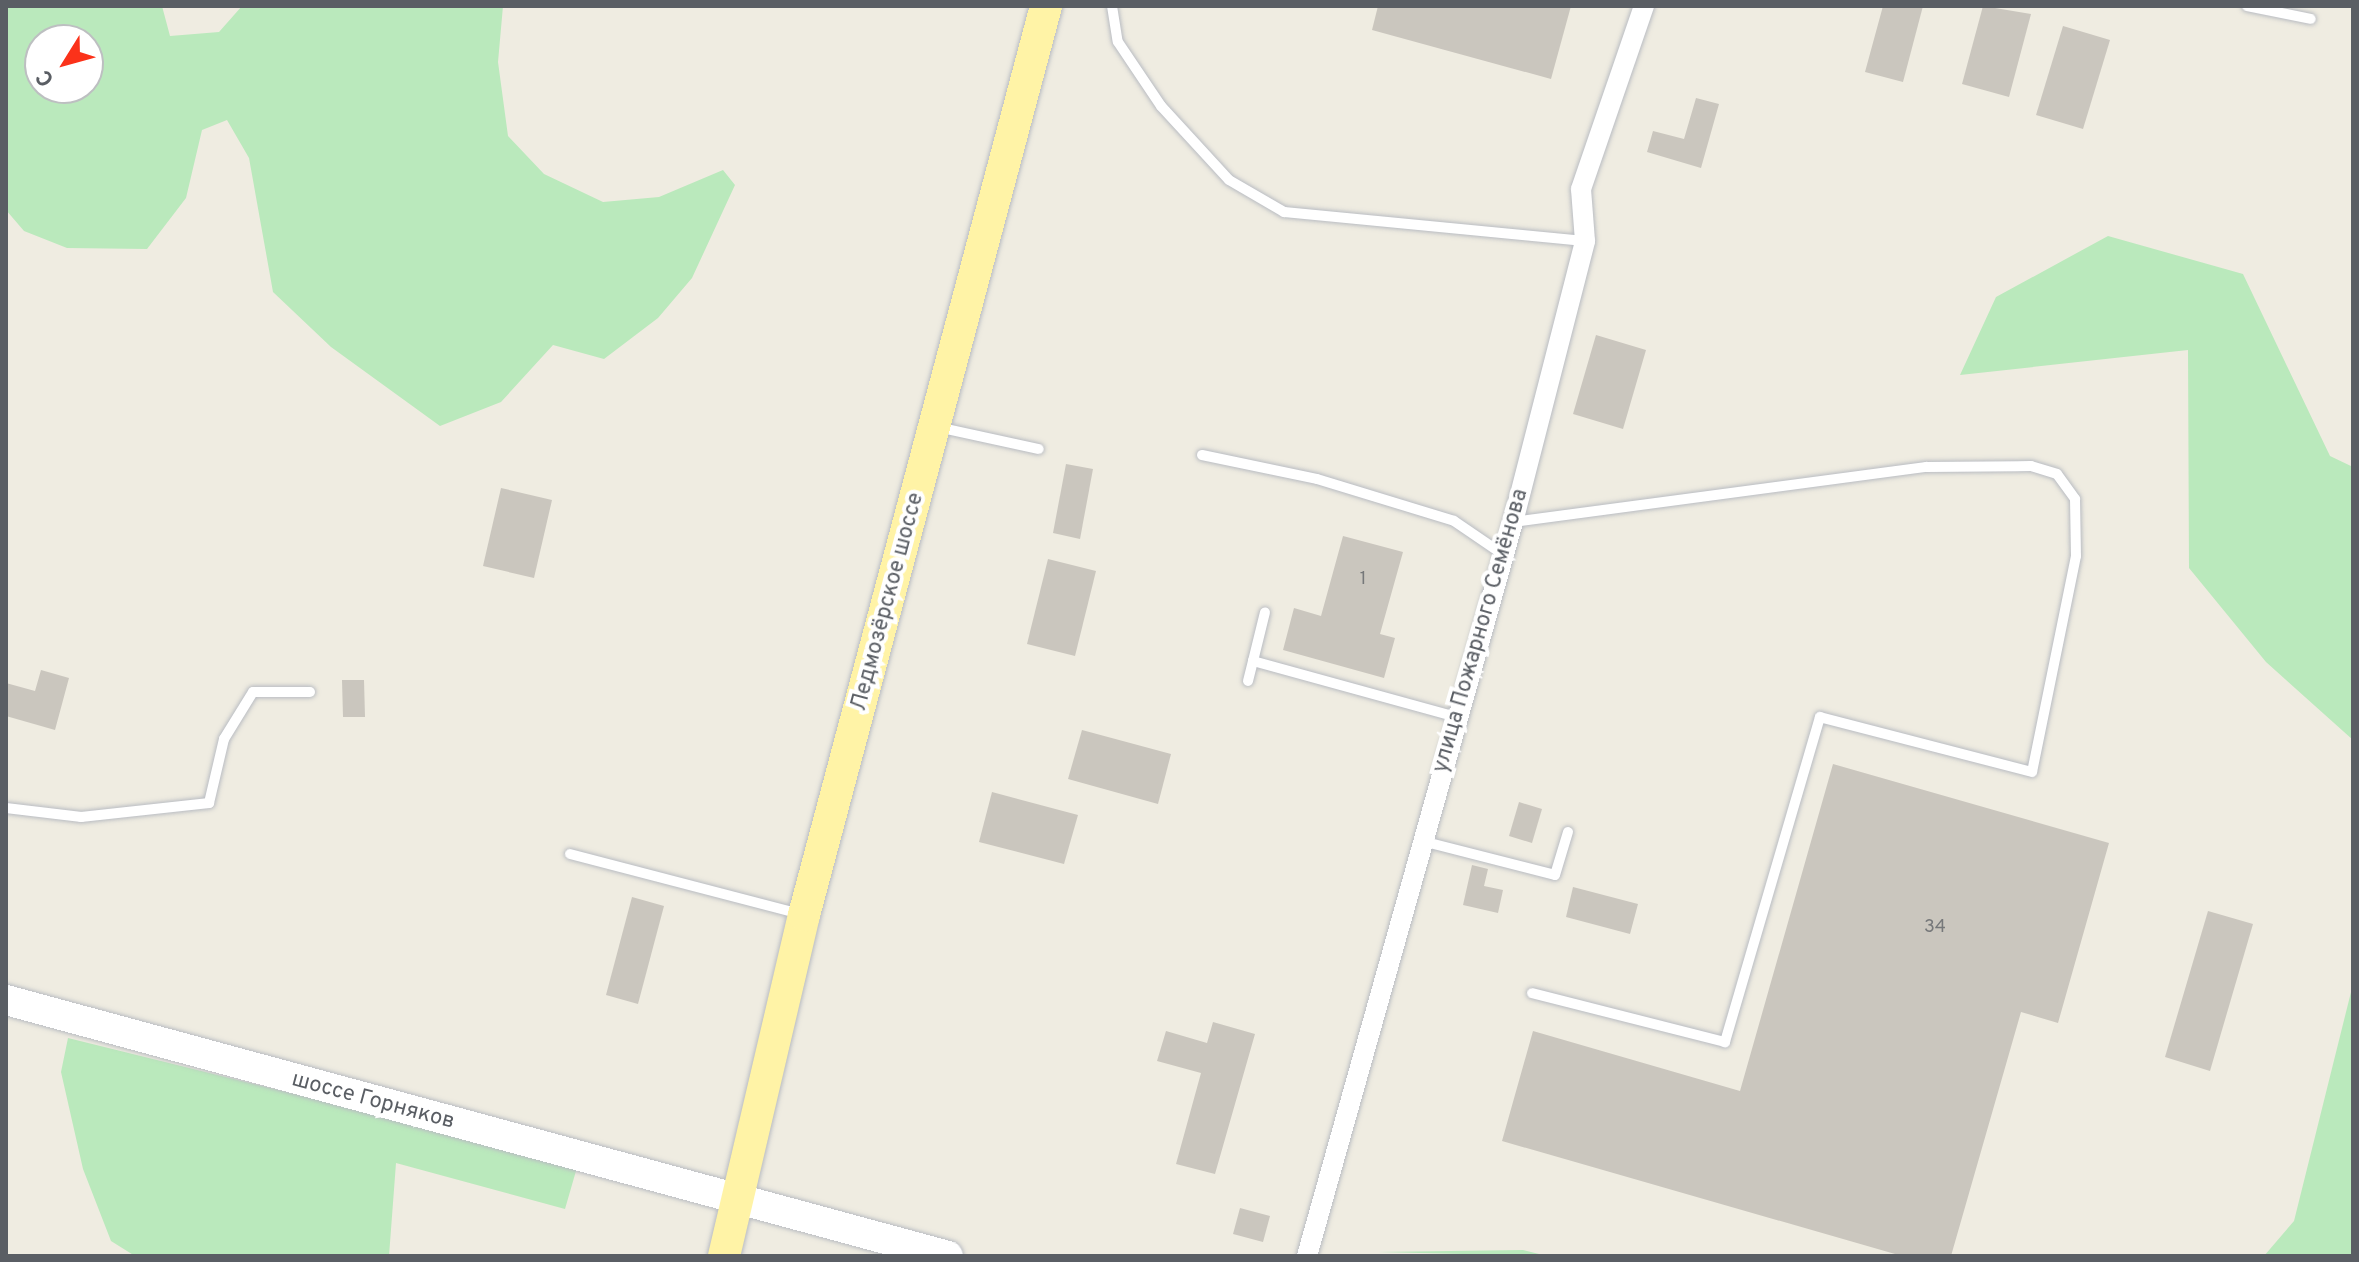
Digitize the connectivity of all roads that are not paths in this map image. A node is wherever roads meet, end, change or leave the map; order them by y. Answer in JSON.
{"nodes":[{"id":1,"x":1046,"y":6,"type":"edge"},
{"id":2,"x":1112,"y":6,"type":"edge"},
{"id":3,"x":1644,"y":6,"type":"edge"},
{"id":4,"x":2247,"y":6,"type":"edge"},
{"id":5,"x":2311,"y":19,"type":"dead end"},
{"id":6,"x":1585,"y":241,"type":"junction"},
{"id":7,"x":935,"y":426,"type":"junction"},
{"id":8,"x":1039,"y":449,"type":"dead end"},
{"id":9,"x":1202,"y":455,"type":"dead end"},
{"id":10,"x":1513,"y":522,"type":"junction"},
{"id":11,"x":1504,"y":555,"type":"junction"},
{"id":12,"x":1265,"y":612,"type":"dead end"},
{"id":13,"x":1253,"y":661,"type":"junction"},
{"id":14,"x":1248,"y":681,"type":"dead end"},
{"id":15,"x":310,"y":692,"type":"dead end"},
{"id":16,"x":1457,"y":717,"type":"junction"},
{"id":17,"x":6,"y":808,"type":"edge"},
{"id":18,"x":1568,"y":832,"type":"dead end"},
{"id":19,"x":1422,"y":841,"type":"junction"},
{"id":20,"x":570,"y":854,"type":"dead end"},
{"id":21,"x":804,"y":915,"type":"junction"},
{"id":22,"x":1532,"y":993,"type":"dead end"},
{"id":23,"x":6,"y":1000,"type":"edge"},
{"id":24,"x":740,"y":1201,"type":"junction"},
{"id":25,"x":724,"y":1256,"type":"edge"},
{"id":26,"x":948,"y":1256,"type":"edge"},
{"id":27,"x":1307,"y":1256,"type":"edge"}],
"edges":[{"from":1,"to":7,"type":"main road","name":"Ледмозёрское шоссе"},
{"from":2,"to":6,"type":"lane"},
{"from":3,"to":6,"type":"street","name":"улица Пожарного Семёнова"},
{"from":4,"to":5,"type":"lane"},
{"from":6,"to":10,"type":"street","name":"улица Пожарного Семёнова"},
{"from":7,"to":8,"type":"lane"},
{"from":7,"to":21,"type":"main road","name":"Ледмозёрское шоссе"},
{"from":9,"to":11,"type":"lane"},
{"from":10,"to":11,"type":"street","name":"улица Пожарного Семёнова"},
{"from":10,"to":22,"type":"lane"},
{"from":11,"to":16,"type":"street","name":"улица Пожарного Семёнова"},
{"from":12,"to":13,"type":"lane"},
{"from":13,"to":14,"type":"lane"},
{"from":13,"to":16,"type":"lane"},
{"from":15,"to":17,"type":"lane"},
{"from":16,"to":19,"type":"street","name":"улица Пожарного Семёнова"},
{"from":18,"to":19,"type":"lane"},
{"from":19,"to":27,"type":"street","name":"улица Пожарного Семёнова"},
{"from":20,"to":21,"type":"lane"},
{"from":21,"to":24,"type":"main road","name":"Ледмозёрское шоссе"},
{"from":23,"to":24,"type":"main road","name":"шоссе Горняков"},
{"from":24,"to":25,"type":"main road","name":"Ледмозёрское шоссе"},
{"from":24,"to":26,"type":"main road","name":"шоссе Горняков"}]}
